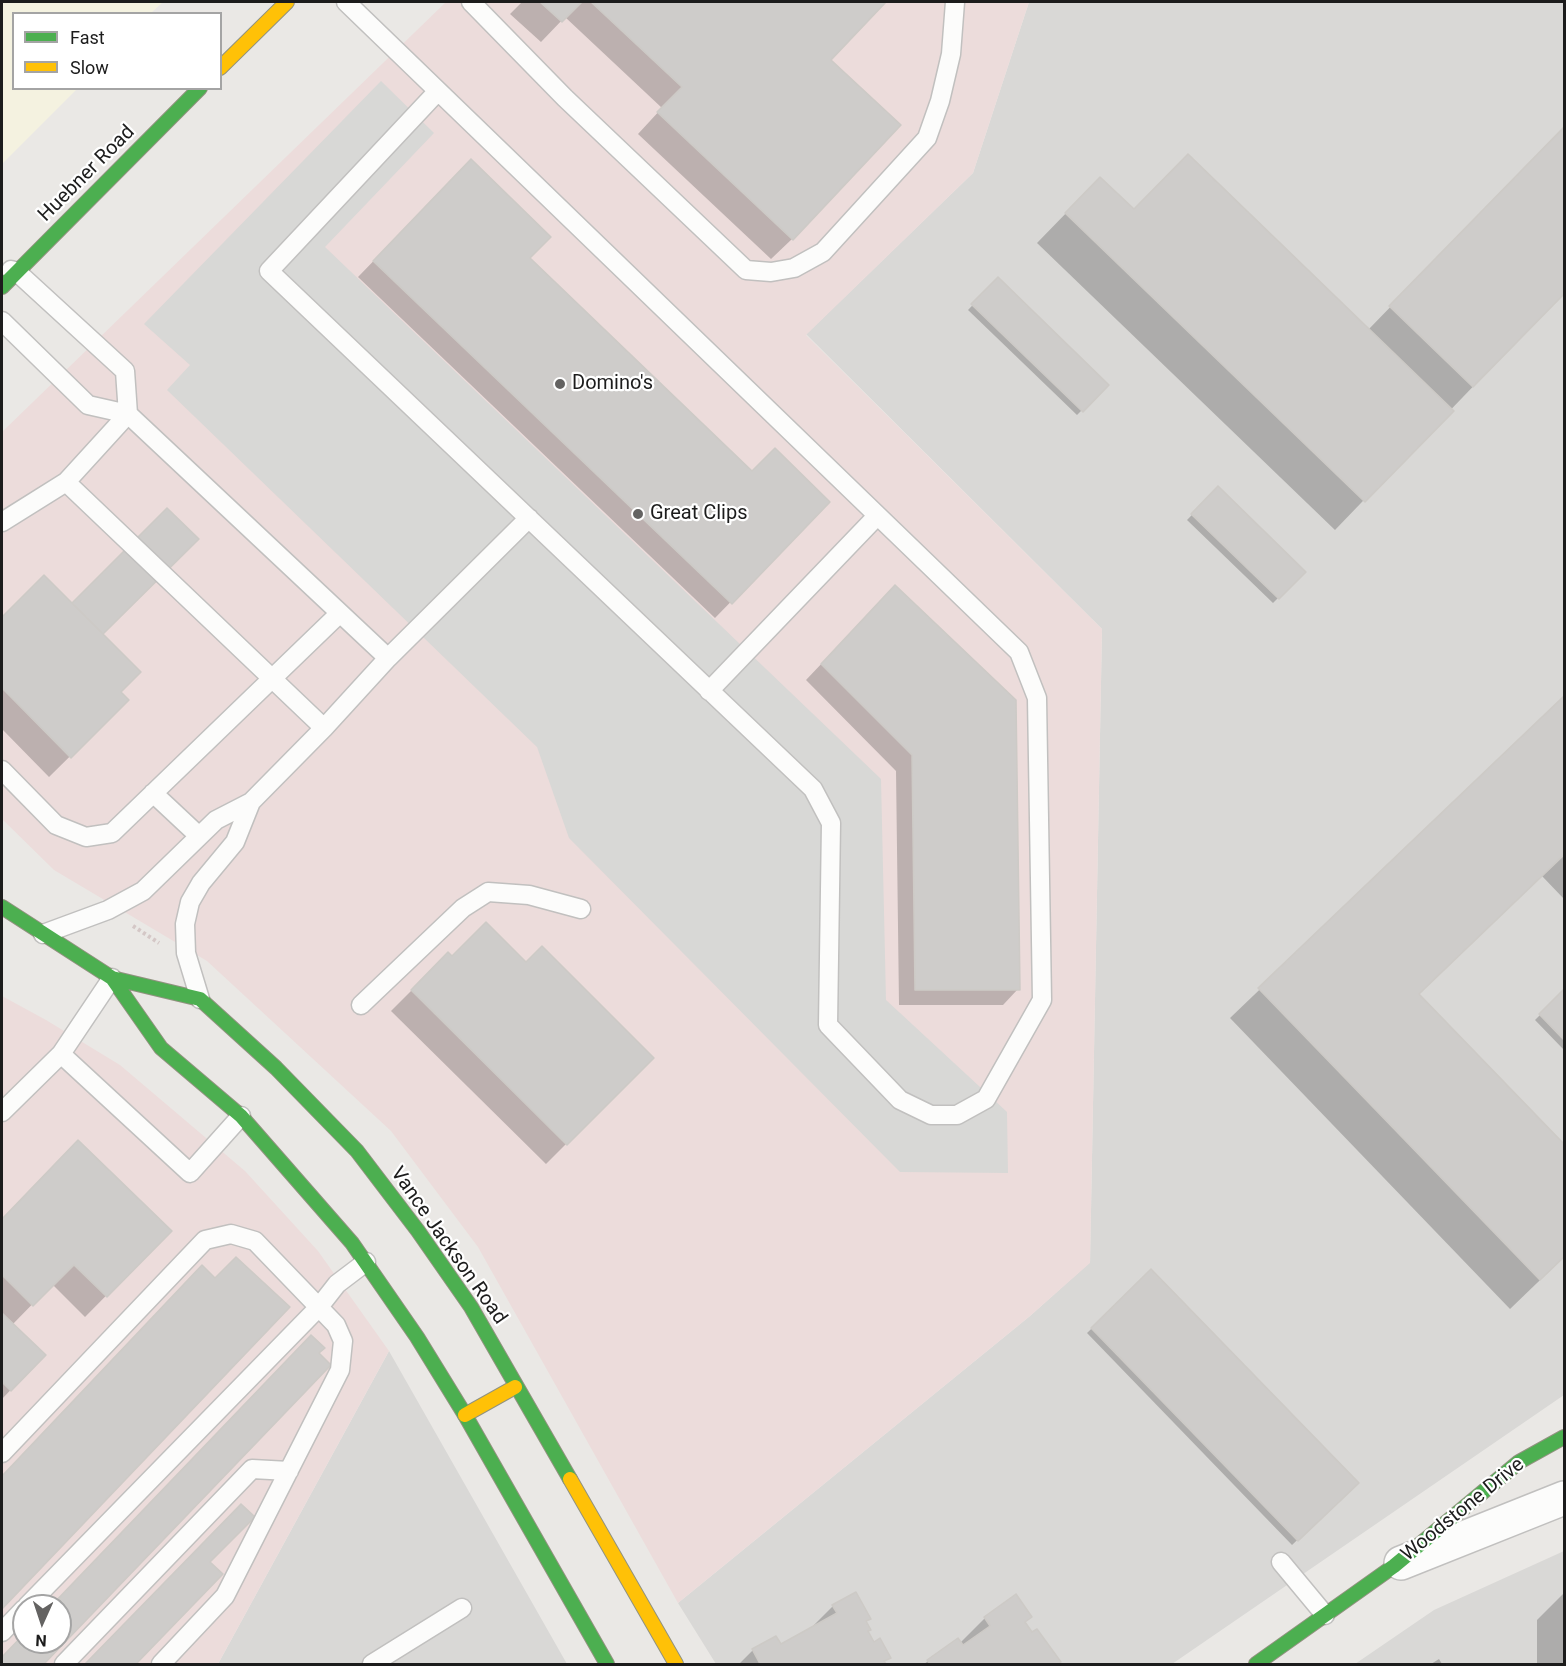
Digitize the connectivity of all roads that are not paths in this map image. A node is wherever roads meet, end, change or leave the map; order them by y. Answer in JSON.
{"nodes":[{"id":1,"x":287,"y":2,"type":"edge"},
{"id":2,"x":346,"y":2,"type":"edge"},
{"id":3,"x":471,"y":2,"type":"edge"},
{"id":4,"x":955,"y":2,"type":"edge"},
{"id":5,"x":222,"y":66,"type":"edge"},
{"id":6,"x":198,"y":90,"type":"edge"},
{"id":7,"x":438,"y":91,"type":"junction"},
{"id":8,"x":9,"y":270,"type":"edge"},
{"id":9,"x":2,"y":287,"type":"edge"},
{"id":10,"x":2,"y":321,"type":"edge"},
{"id":11,"x":129,"y":414,"type":"junction"},
{"id":12,"x":66,"y":482,"type":"junction"},
{"id":13,"x":877,"y":516,"type":"junction"},
{"id":14,"x":529,"y":518,"type":"junction"},
{"id":15,"x":2,"y":522,"type":"edge"},
{"id":16,"x":340,"y":613,"type":"junction"},
{"id":17,"x":388,"y":658,"type":"junction"},
{"id":18,"x":272,"y":678,"type":"junction"},
{"id":19,"x":710,"y":691,"type":"junction"},
{"id":20,"x":324,"y":728,"type":"junction"},
{"id":21,"x":2,"y":770,"type":"edge"},
{"id":22,"x":153,"y":793,"type":"junction"},
{"id":23,"x":250,"y":801,"type":"junction"},
{"id":24,"x":199,"y":836,"type":"junction"},
{"id":25,"x":2,"y":907,"type":"edge"},
{"id":26,"x":581,"y":909,"type":"dead end"},
{"id":27,"x":43,"y":934,"type":"junction"},
{"id":28,"x":112,"y":978,"type":"junction"},
{"id":29,"x":200,"y":999,"type":"junction"},
{"id":30,"x":362,"y":1005,"type":"dead end"},
{"id":31,"x":61,"y":1054,"type":"junction"},
{"id":32,"x":2,"y":1112,"type":"edge"},
{"id":33,"x":241,"y":1116,"type":"junction"},
{"id":34,"x":366,"y":1262,"type":"junction"},
{"id":35,"x":319,"y":1307,"type":"junction"},
{"id":36,"x":515,"y":1387,"type":"junction"},
{"id":37,"x":465,"y":1415,"type":"junction"},
{"id":38,"x":1564,"y":1437,"type":"edge"},
{"id":39,"x":2,"y":1453,"type":"edge"},
{"id":40,"x":289,"y":1471,"type":"junction"},
{"id":41,"x":1564,"y":1498,"type":"edge"},
{"id":42,"x":1281,"y":1562,"type":"dead end"},
{"id":43,"x":1394,"y":1566,"type":"junction"},
{"id":44,"x":40,"y":1594,"type":"edge"},
{"id":45,"x":462,"y":1608,"type":"dead end"},
{"id":46,"x":1325,"y":1615,"type":"junction"},
{"id":47,"x":64,"y":1665,"type":"edge"},
{"id":48,"x":161,"y":1665,"type":"edge"},
{"id":49,"x":372,"y":1665,"type":"edge"},
{"id":50,"x":607,"y":1665,"type":"edge"},
{"id":51,"x":676,"y":1665,"type":"edge"},
{"id":52,"x":1256,"y":1665,"type":"edge"}],
"edges":[{"from":1,"to":5,"type":"main road"},
{"from":2,"to":7,"type":"lane"},
{"from":3,"to":4,"type":"lane"},
{"from":6,"to":8,"type":"main road","name":"Huebner Road"},
{"from":7,"to":13,"type":"lane"},
{"from":7,"to":14,"type":"lane"},
{"from":8,"to":9,"type":"main road","name":"Huebner Road"},
{"from":8,"to":11,"type":"lane"},
{"from":10,"to":11,"type":"lane"},
{"from":11,"to":12,"type":"lane"},
{"from":11,"to":16,"type":"lane"},
{"from":12,"to":15,"type":"lane"},
{"from":12,"to":18,"type":"lane"},
{"from":13,"to":19,"type":"lane"},
{"from":13,"to":19,"type":"lane"},
{"from":14,"to":17,"type":"lane"},
{"from":14,"to":19,"type":"lane"},
{"from":16,"to":17,"type":"lane"},
{"from":16,"to":18,"type":"lane"},
{"from":17,"to":20,"type":"lane"},
{"from":18,"to":20,"type":"lane"},
{"from":18,"to":22,"type":"lane"},
{"from":20,"to":23,"type":"lane"},
{"from":21,"to":22,"type":"lane"},
{"from":22,"to":24,"type":"lane"},
{"from":23,"to":24,"type":"lane"},
{"from":23,"to":29,"type":"lane"},
{"from":24,"to":27,"type":"lane"},
{"from":25,"to":27,"type":"main road","name":"Vance Jackson Road"},
{"from":26,"to":30,"type":"lane"},
{"from":27,"to":28,"type":"main road","name":"Vance Jackson Road"},
{"from":28,"to":29,"type":"main road","name":"Vance Jackson Road"},
{"from":28,"to":31,"type":"lane"},
{"from":28,"to":33,"type":"main road","name":"Vance Jackson Road"},
{"from":29,"to":36,"type":"main road","name":"Vance Jackson Road"},
{"from":31,"to":32,"type":"lane"},
{"from":31,"to":33,"type":"lane"},
{"from":33,"to":34,"type":"main road","name":"Vance Jackson Road"},
{"from":34,"to":35,"type":"lane"},
{"from":34,"to":37,"type":"main road","name":"Vance Jackson Road"},
{"from":35,"to":39,"type":"lane"},
{"from":35,"to":40,"type":"lane"},
{"from":35,"to":44,"type":"lane"},
{"from":36,"to":37,"type":"main road"},
{"from":36,"to":51,"type":"main road","name":"Vance Jackson Road"},
{"from":37,"to":50,"type":"main road","name":"Vance Jackson Road"},
{"from":38,"to":43,"type":"main road","name":"Woodstone Drive"},
{"from":40,"to":47,"type":"lane"},
{"from":40,"to":48,"type":"lane"},
{"from":41,"to":43,"type":"street","name":"Woodstone Drive"},
{"from":42,"to":46,"type":"lane"},
{"from":43,"to":46,"type":"main road","name":"Woodstone Drive"},
{"from":45,"to":49,"type":"lane"},
{"from":46,"to":52,"type":"main road","name":"Woodstone Drive"}]}
